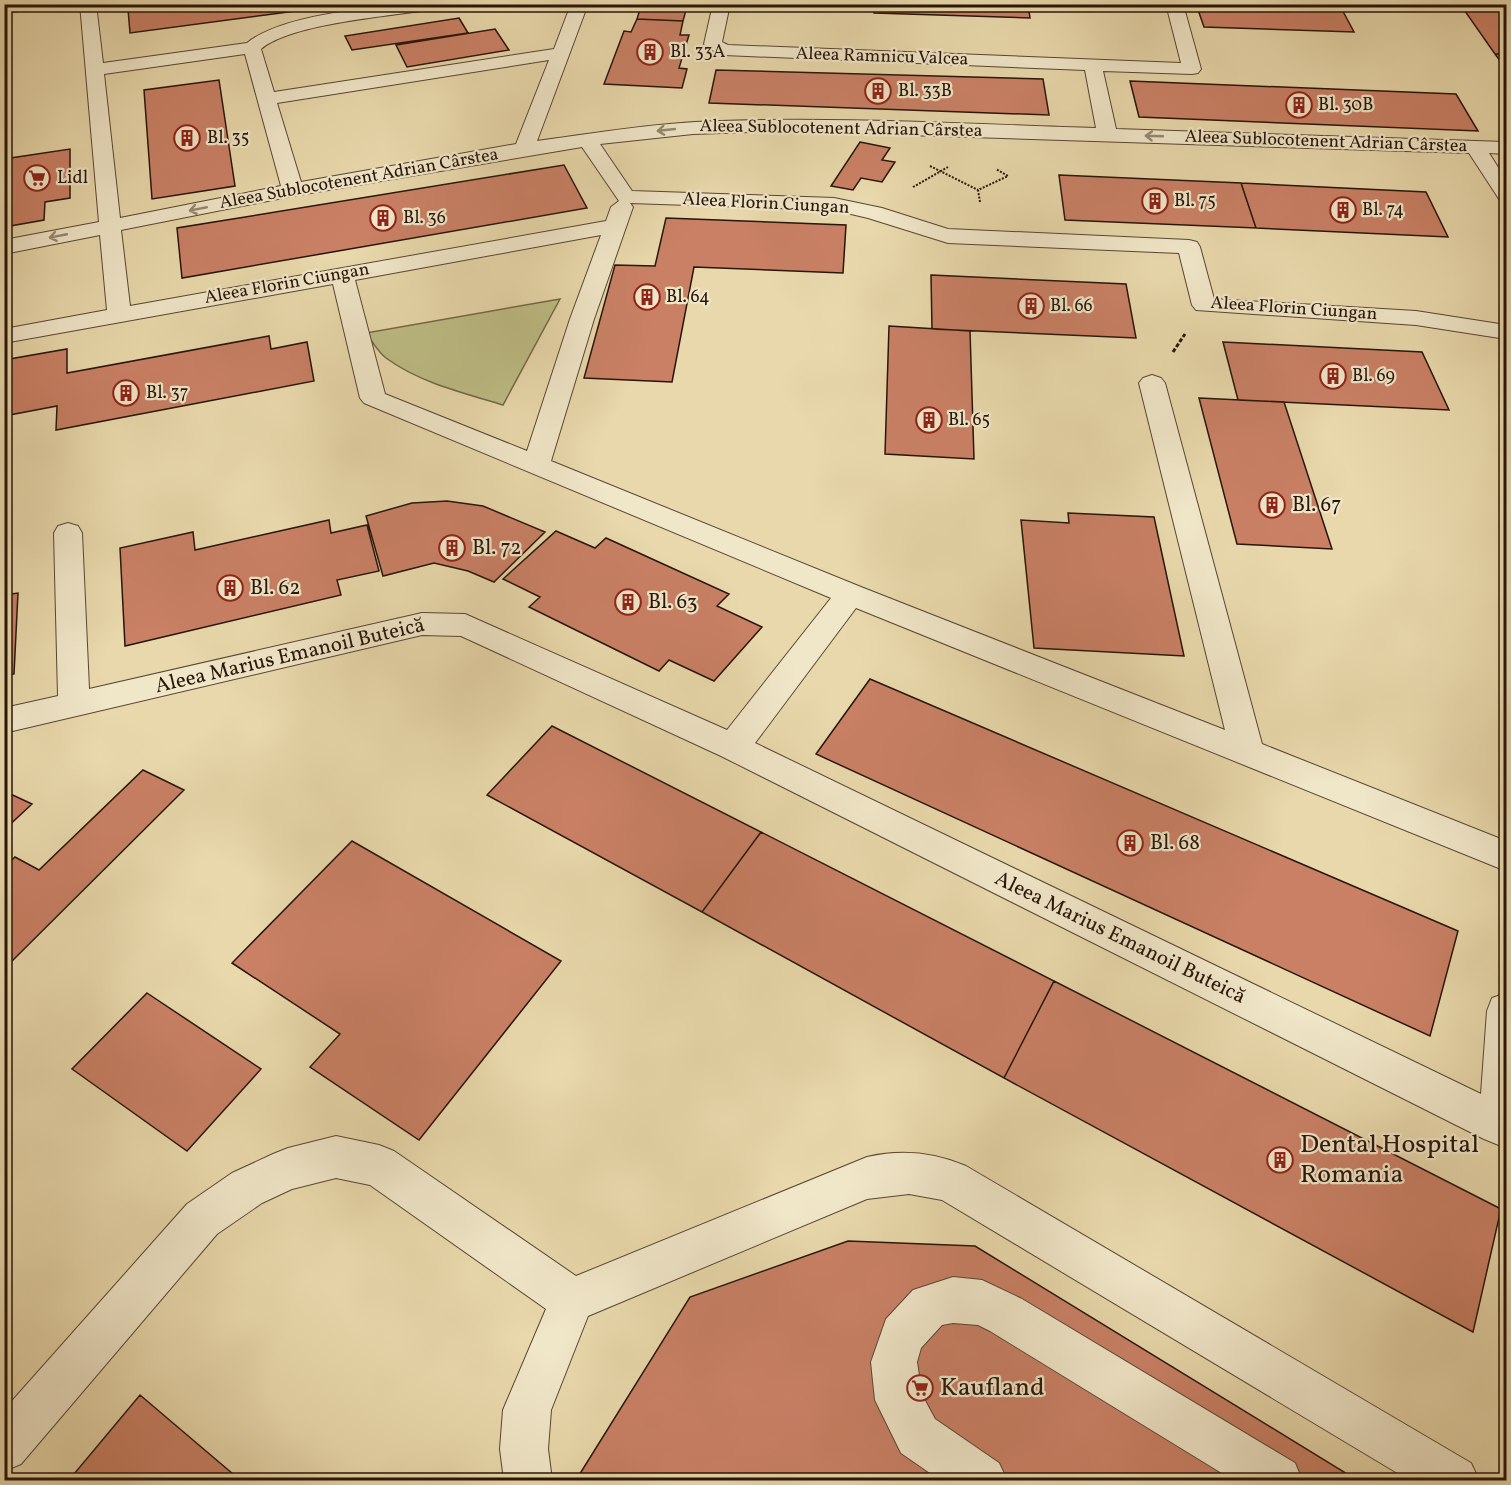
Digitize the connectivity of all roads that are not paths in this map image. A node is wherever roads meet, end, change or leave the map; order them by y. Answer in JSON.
{"nodes":[{"id":1,"x":34,"y":4,"type":"edge"},
{"id":2,"x":88,"y":4,"type":"edge"},
{"id":3,"x":435,"y":4,"type":"edge"},
{"id":4,"x":580,"y":4,"type":"edge"},
{"id":5,"x":722,"y":4,"type":"edge"},
{"id":6,"x":1174,"y":4,"type":"edge"},
{"id":7,"x":4,"y":8,"type":"edge"},
{"id":8,"x":252,"y":48,"type":"junction"},
{"id":9,"x":561,"y":53,"type":"junction"},
{"id":10,"x":1093,"y":65,"type":"junction"},
{"id":11,"x":95,"y":70,"type":"junction"},
{"id":12,"x":267,"y":99,"type":"junction"},
{"id":13,"x":1107,"y":135,"type":"junction"},
{"id":14,"x":587,"y":140,"type":"junction"},
{"id":15,"x":1475,"y":147,"type":"junction"},
{"id":16,"x":1506,"y":148,"type":"edge"},
{"id":17,"x":524,"y":149,"type":"junction"},
{"id":18,"x":292,"y":190,"type":"junction"},
{"id":19,"x":1506,"y":195,"type":"edge"},
{"id":20,"x":626,"y":197,"type":"junction"},
{"id":21,"x":111,"y":225,"type":"junction"},
{"id":22,"x":615,"y":226,"type":"junction"},
{"id":23,"x":4,"y":247,"type":"edge"},
{"id":24,"x":342,"y":274,"type":"junction"},
{"id":25,"x":119,"y":315,"type":"junction"},
{"id":26,"x":1506,"y":332,"type":"edge"},
{"id":27,"x":4,"y":336,"type":"edge"},
{"id":28,"x":1152,"y":383,"type":"road end"},
{"id":29,"x":536,"y":465,"type":"junction"},
{"id":30,"x":68,"y":533,"type":"dead end"},
{"id":31,"x":850,"y":594,"type":"junction"},
{"id":32,"x":74,"y":705,"type":"junction"},
{"id":33,"x":4,"y":721,"type":"edge"},
{"id":34,"x":733,"y":747,"type":"junction"},
{"id":35,"x":1247,"y":752,"type":"junction"},
{"id":36,"x":1506,"y":856,"type":"edge"},
{"id":37,"x":1506,"y":1011,"type":"edge"},
{"id":38,"x":1503,"y":1126,"type":"edge"},
{"id":39,"x":572,"y":1300,"type":"junction"},
{"id":40,"x":4,"y":1447,"type":"edge"},
{"id":41,"x":528,"y":1480,"type":"edge"},
{"id":42,"x":982,"y":1480,"type":"edge"},
{"id":43,"x":1278,"y":1480,"type":"edge"},
{"id":44,"x":1454,"y":1480,"type":"edge"}],
"edges":[{"from":1,"to":7,"type":"street"},
{"from":2,"to":11,"type":"street"},
{"from":3,"to":8,"type":"street"},
{"from":4,"to":9,"type":"street"},
{"from":5,"to":10,"type":"street","name":"Aleea Ramnicu Valcea"},
{"from":6,"to":10,"type":"street"},
{"from":8,"to":11,"type":"street"},
{"from":8,"to":12,"type":"street"},
{"from":9,"to":12,"type":"street"},
{"from":9,"to":17,"type":"street"},
{"from":10,"to":13,"type":"street"},
{"from":11,"to":21,"type":"street"},
{"from":12,"to":18,"type":"street"},
{"from":13,"to":14,"type":"street","name":"Aleea Sublocotenent Adrian Cârstea","one_way":true},
{"from":15,"to":13,"type":"street","name":"Aleea Sublocotenent Adrian Cârstea","one_way":true},
{"from":14,"to":17,"type":"street","name":"Aleea Sublocotenent Adrian Cârstea"},
{"from":14,"to":20,"type":"street"},
{"from":15,"to":16,"type":"street","name":"Aleea Sublocotenent Adrian Cârstea"},
{"from":15,"to":19,"type":"street"},
{"from":17,"to":18,"type":"street","name":"Aleea Sublocotenent Adrian Cârstea"},
{"from":18,"to":21,"type":"street","name":"Aleea Sublocotenent Adrian Cârstea","one_way":true},
{"from":20,"to":22,"type":"street"},
{"from":20,"to":26,"type":"street","name":"Aleea Florin Ciungan"},
{"from":21,"to":23,"type":"street","name":"Aleea Sublocotenent Adrian Cârstea","one_way":true},
{"from":21,"to":25,"type":"street"},
{"from":22,"to":24,"type":"street","name":"Aleea Florin Ciungan"},
{"from":22,"to":29,"type":"street"},
{"from":24,"to":25,"type":"street","name":"Aleea Florin Ciungan"},
{"from":24,"to":29,"type":"street"},
{"from":25,"to":27,"type":"street","name":"Aleea Florin Ciungan"},
{"from":28,"to":35,"type":"street"},
{"from":29,"to":31,"type":"street"},
{"from":30,"to":32,"type":"street"},
{"from":31,"to":34,"type":"street"},
{"from":31,"to":35,"type":"street"},
{"from":32,"to":33,"type":"street","name":"Aleea Marius Emanoil Buteică"},
{"from":32,"to":34,"type":"street","name":"Aleea Marius Emanoil Buteică"},
{"from":34,"to":38,"type":"street","name":"Aleea Marius Emanoil Buteică"},
{"from":35,"to":36,"type":"street"},
{"from":37,"to":38,"type":"street"},
{"from":39,"to":40,"type":"street"},
{"from":39,"to":41,"type":"street"},
{"from":39,"to":44,"type":"street"},
{"from":42,"to":43,"type":"street"}]}
